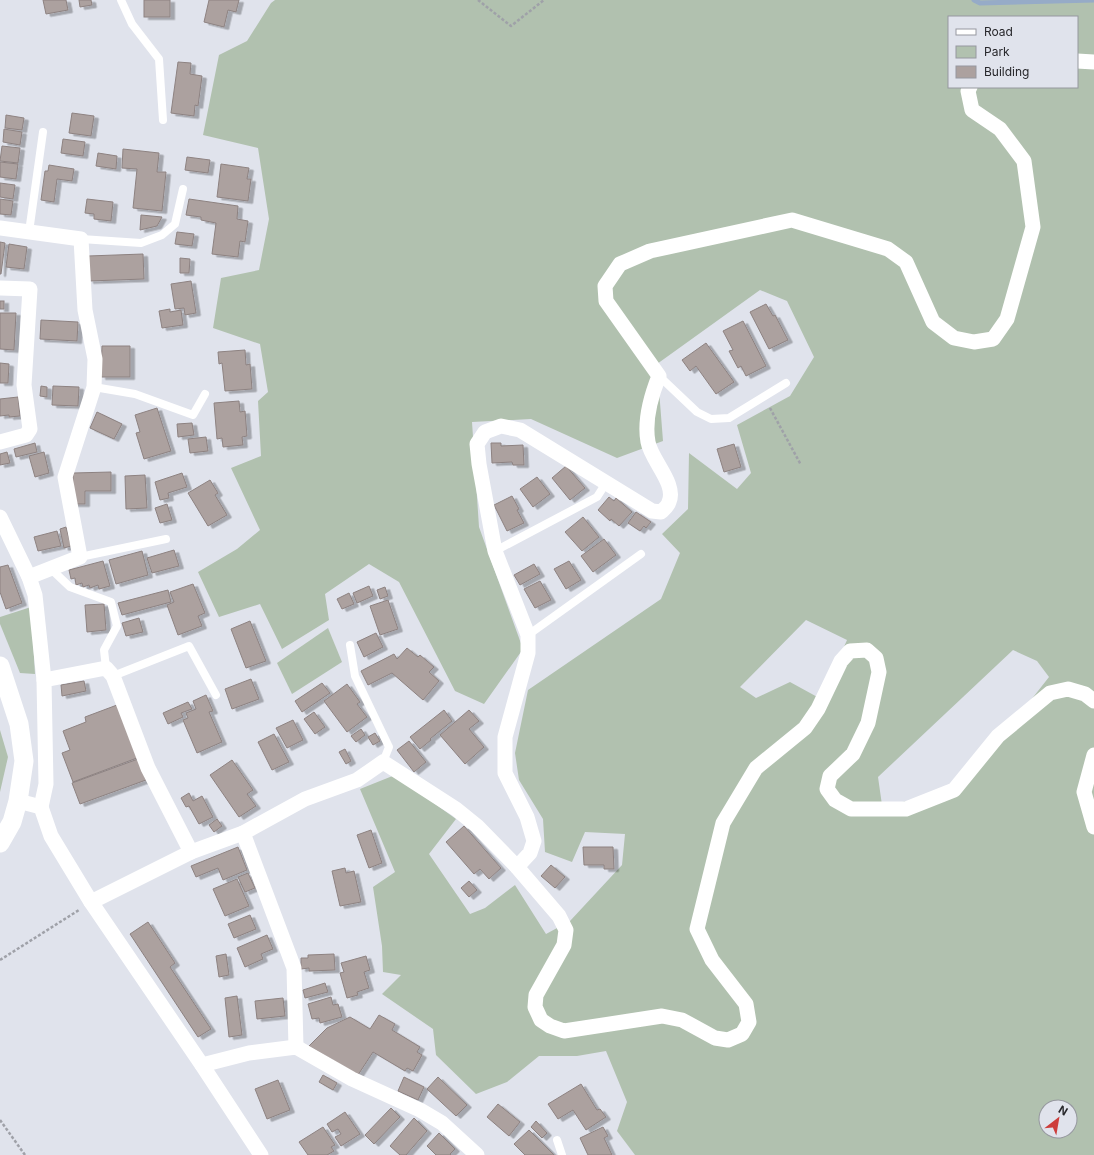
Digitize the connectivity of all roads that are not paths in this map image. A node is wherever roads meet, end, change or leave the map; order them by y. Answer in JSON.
{"nodes":[{"id":1,"x":121,"y":0,"type":"edge"},
{"id":2,"x":1078,"y":61,"type":"edge"},
{"id":3,"x":1094,"y":62,"type":"edge"},
{"id":4,"x":970,"y":88,"type":"edge"},
{"id":5,"x":163,"y":120,"type":"dead end"},
{"id":6,"x":42,"y":132,"type":"dead end"},
{"id":7,"x":183,"y":189,"type":"dead end"},
{"id":8,"x":0,"y":228,"type":"edge"},
{"id":9,"x":29,"y":232,"type":"junction"},
{"id":10,"x":81,"y":239,"type":"junction"},
{"id":11,"x":0,"y":288,"type":"edge"},
{"id":12,"x":659,"y":376,"type":"junction"},
{"id":13,"x":786,"y":383,"type":"dead end"},
{"id":14,"x":94,"y":387,"type":"junction"},
{"id":15,"x":205,"y":394,"type":"dead end"},
{"id":16,"x":0,"y":442,"type":"edge"},
{"id":17,"x":606,"y":483,"type":"junction"},
{"id":18,"x":0,"y":518,"type":"edge"},
{"id":19,"x":166,"y":539,"type":"dead end"},
{"id":20,"x":495,"y":551,"type":"junction"},
{"id":21,"x":641,"y":554,"type":"dead end"},
{"id":22,"x":80,"y":557,"type":"junction"},
{"id":23,"x":51,"y":569,"type":"junction"},
{"id":24,"x":29,"y":577,"type":"junction"},
{"id":25,"x":528,"y":636,"type":"junction"},
{"id":26,"x":350,"y":645,"type":"dead end"},
{"id":27,"x":0,"y":666,"type":"edge"},
{"id":28,"x":110,"y":672,"type":"junction"},
{"id":29,"x":44,"y":680,"type":"junction"},
{"id":30,"x":216,"y":695,"type":"dead end"},
{"id":31,"x":1094,"y":701,"type":"edge"},
{"id":32,"x":1094,"y":755,"type":"edge"},
{"id":33,"x":383,"y":762,"type":"junction"},
{"id":34,"x":18,"y":801,"type":"junction"},
{"id":35,"x":41,"y":807,"type":"junction"},
{"id":36,"x":1094,"y":827,"type":"edge"},
{"id":37,"x":243,"y":833,"type":"junction"},
{"id":38,"x":0,"y":843,"type":"edge"},
{"id":39,"x":191,"y":852,"type":"junction"},
{"id":40,"x":517,"y":867,"type":"junction"},
{"id":41,"x":91,"y":902,"type":"junction"},
{"id":42,"x":296,"y":1047,"type":"junction"},
{"id":43,"x":202,"y":1065,"type":"junction"},
{"id":44,"x":557,"y":1140,"type":"dead end"},
{"id":45,"x":261,"y":1155,"type":"edge"},
{"id":46,"x":477,"y":1155,"type":"edge"},
{"id":47,"x":562,"y":1155,"type":"edge"}],
"edges":[{"from":1,"to":5,"type":"lane"},
{"from":2,"to":3,"type":"street"},
{"from":4,"to":12,"type":"street"},
{"from":6,"to":9,"type":"lane"},
{"from":7,"to":10,"type":"lane"},
{"from":8,"to":9,"type":"street"},
{"from":9,"to":10,"type":"street"},
{"from":10,"to":14,"type":"street"},
{"from":11,"to":16,"type":"street"},
{"from":12,"to":13,"type":"lane"},
{"from":12,"to":17,"type":"street"},
{"from":14,"to":15,"type":"lane"},
{"from":14,"to":22,"type":"street"},
{"from":17,"to":20,"type":"lane"},
{"from":17,"to":20,"type":"street"},
{"from":18,"to":24,"type":"street"},
{"from":19,"to":22,"type":"lane"},
{"from":20,"to":25,"type":"street"},
{"from":21,"to":25,"type":"lane"},
{"from":22,"to":23,"type":"street"},
{"from":23,"to":24,"type":"street"},
{"from":23,"to":28,"type":"lane"},
{"from":24,"to":29,"type":"street"},
{"from":25,"to":40,"type":"street"},
{"from":26,"to":33,"type":"lane"},
{"from":27,"to":34,"type":"street"},
{"from":28,"to":29,"type":"street"},
{"from":28,"to":30,"type":"lane"},
{"from":28,"to":39,"type":"street"},
{"from":29,"to":35,"type":"street"},
{"from":31,"to":40,"type":"street"},
{"from":32,"to":36,"type":"street"},
{"from":33,"to":37,"type":"street"},
{"from":33,"to":40,"type":"street"},
{"from":34,"to":35,"type":"street"},
{"from":34,"to":38,"type":"street"},
{"from":35,"to":41,"type":"street"},
{"from":37,"to":39,"type":"street"},
{"from":37,"to":42,"type":"street"},
{"from":39,"to":41,"type":"street"},
{"from":41,"to":43,"type":"street"},
{"from":42,"to":43,"type":"street"},
{"from":42,"to":46,"type":"street"},
{"from":43,"to":45,"type":"street"},
{"from":44,"to":47,"type":"lane"}]}
